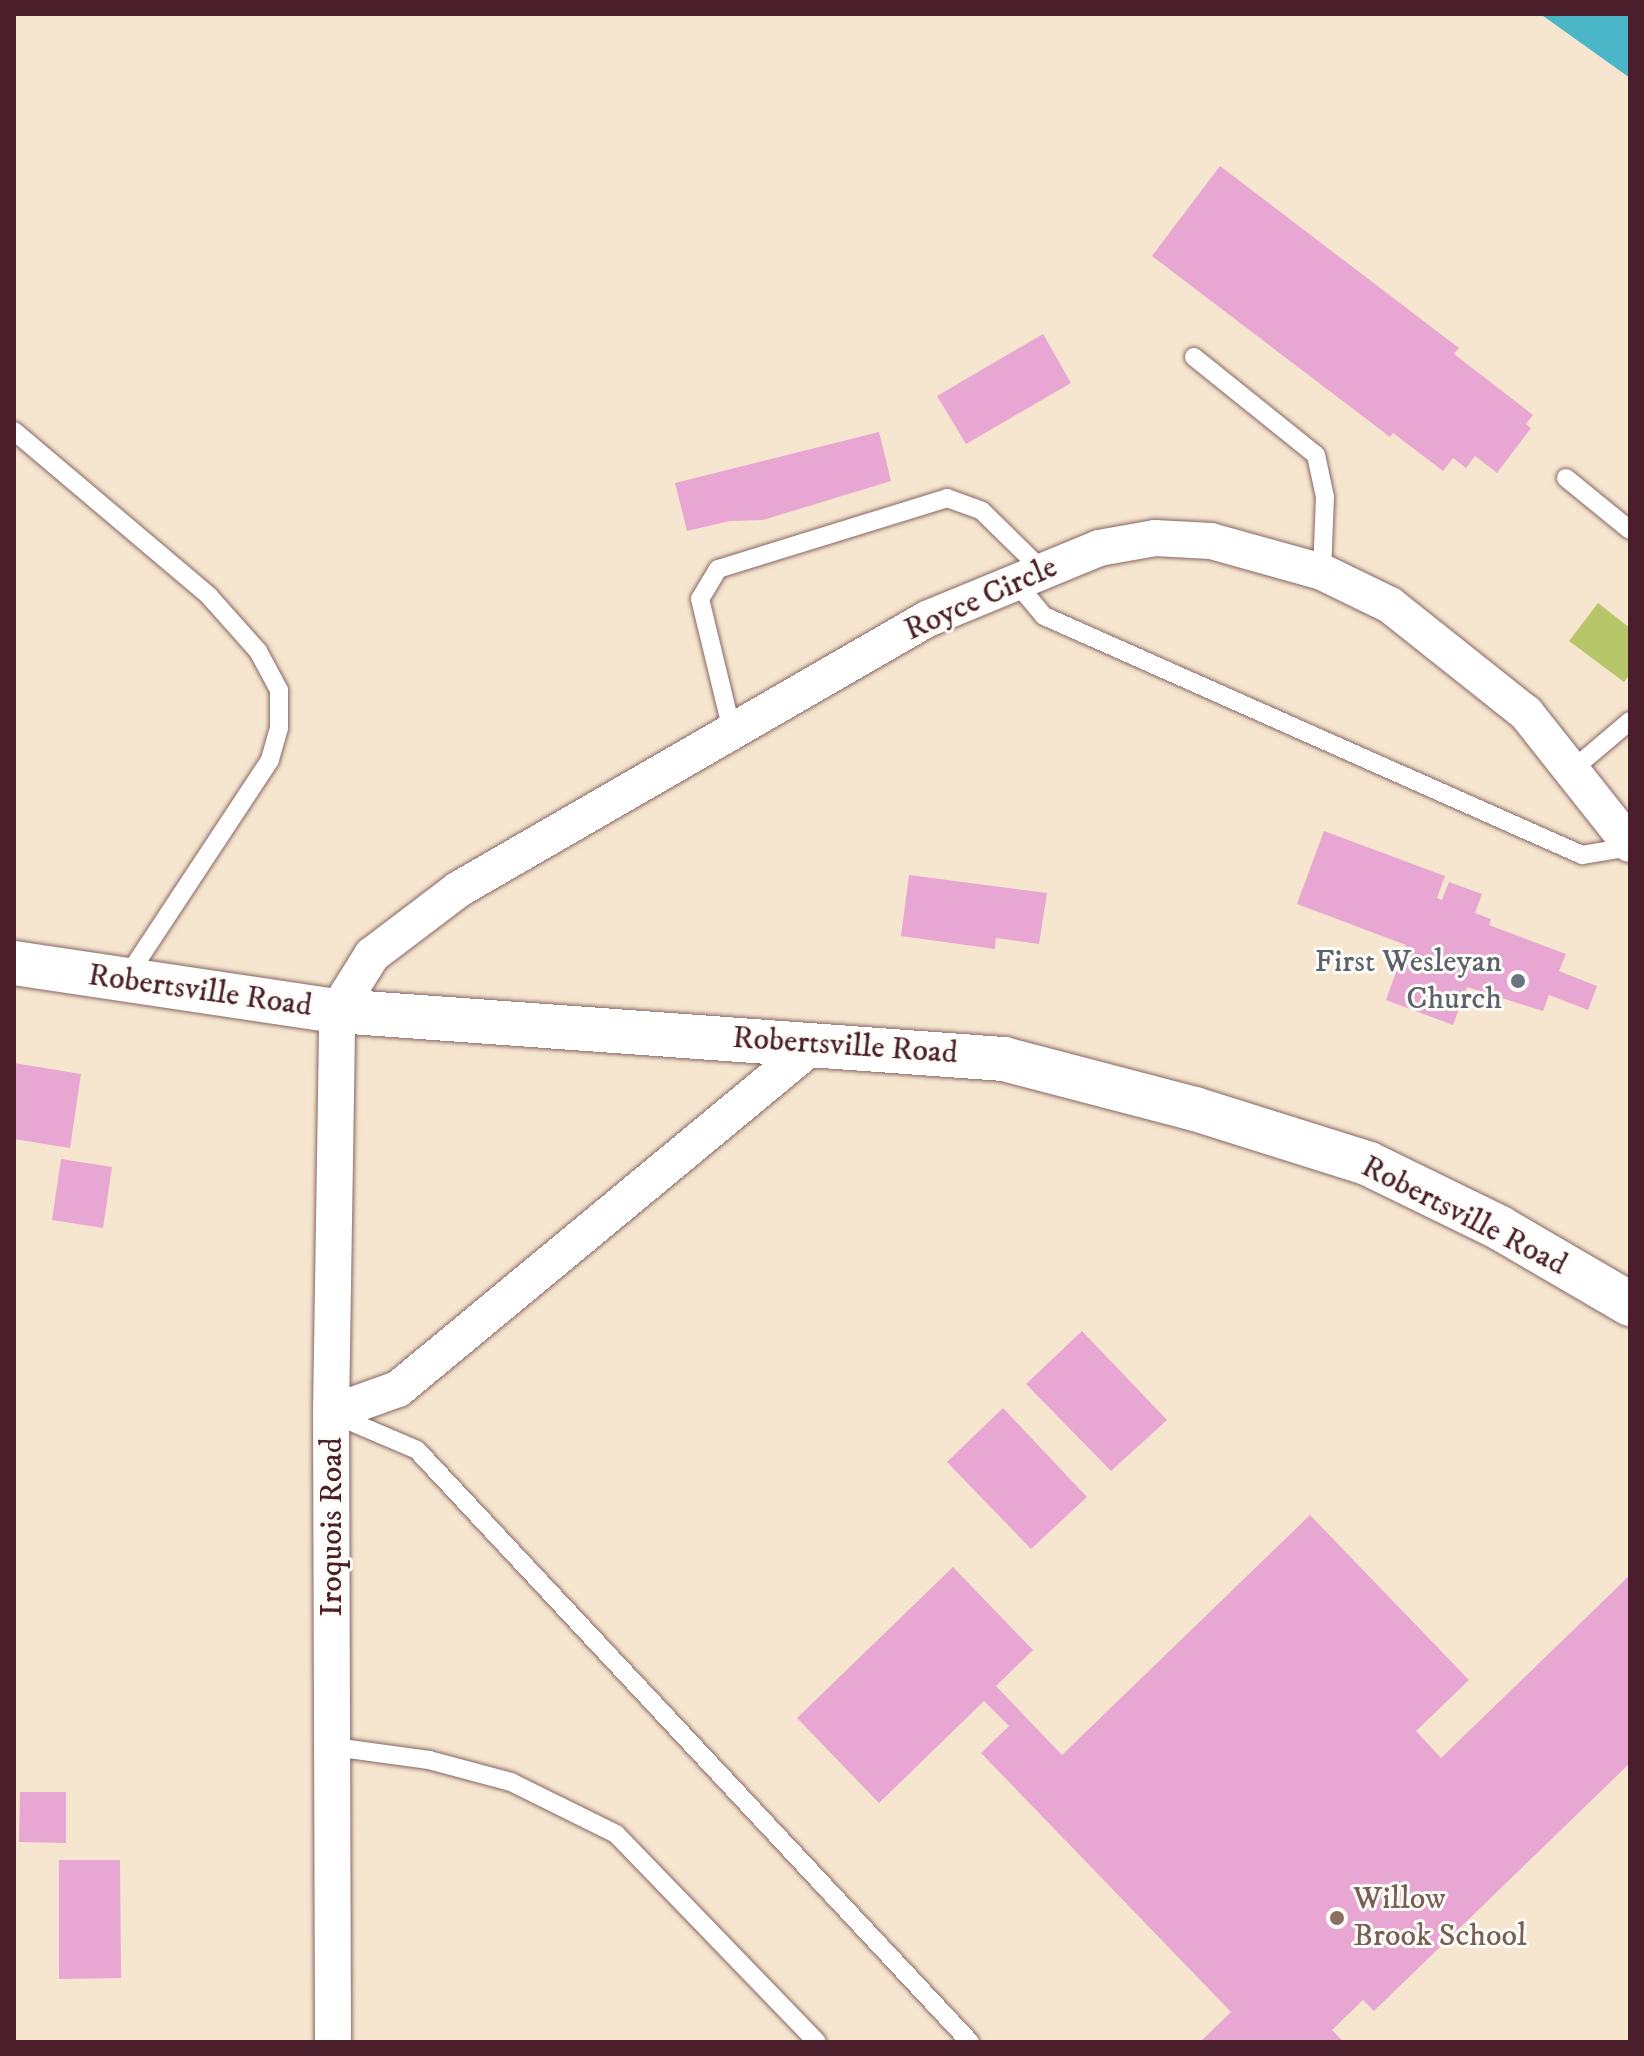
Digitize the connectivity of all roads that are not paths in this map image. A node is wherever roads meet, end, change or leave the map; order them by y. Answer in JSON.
{"nodes":[{"id":1,"x":1194,"y":357,"type":"dead end"},
{"id":2,"x":14,"y":431,"type":"edge"},
{"id":3,"x":1566,"y":478,"type":"dead end"},
{"id":4,"x":1630,"y":530,"type":"edge"},
{"id":5,"x":1322,"y":572,"type":"junction"},
{"id":6,"x":1027,"y":574,"type":"junction"},
{"id":7,"x":1630,"y":721,"type":"edge"},
{"id":8,"x":732,"y":731,"type":"junction"},
{"id":9,"x":1572,"y":770,"type":"junction"},
{"id":10,"x":1630,"y":846,"type":"edge"},
{"id":11,"x":14,"y":963,"type":"edge"},
{"id":12,"x":126,"y":980,"type":"junction"},
{"id":13,"x":337,"y":1011,"type":"junction"},
{"id":14,"x":816,"y":1043,"type":"junction"},
{"id":15,"x":1630,"y":1304,"type":"edge"},
{"id":16,"x":331,"y":1413,"type":"junction"},
{"id":17,"x":334,"y":1747,"type":"junction"},
{"id":18,"x":333,"y":2042,"type":"edge"},
{"id":19,"x":817,"y":2042,"type":"edge"},
{"id":20,"x":970,"y":2042,"type":"edge"}],
"edges":[{"from":1,"to":5,"type":"lane"},
{"from":2,"to":12,"type":"lane"},
{"from":3,"to":4,"type":"lane"},
{"from":5,"to":6,"type":"street","name":"Royce Circle"},
{"from":5,"to":9,"type":"street","name":"Royce Circle"},
{"from":6,"to":8,"type":"street","name":"Royce Circle"},
{"from":6,"to":8,"type":"lane"},
{"from":6,"to":10,"type":"lane"},
{"from":7,"to":9,"type":"lane"},
{"from":8,"to":13,"type":"street","name":"Royce Circle"},
{"from":9,"to":10,"type":"street","name":"Royce Circle"},
{"from":11,"to":12,"type":"street","name":"Robertsville Road"},
{"from":12,"to":13,"type":"street","name":"Robertsville Road"},
{"from":13,"to":14,"type":"street","name":"Robertsville Road"},
{"from":13,"to":16,"type":"street","name":"Iroquois Road"},
{"from":14,"to":15,"type":"street","name":"Robertsville Road"},
{"from":14,"to":16,"type":"street"},
{"from":16,"to":17,"type":"street","name":"Iroquois Road"},
{"from":16,"to":20,"type":"lane"},
{"from":17,"to":18,"type":"street","name":"Iroquois Road"},
{"from":17,"to":19,"type":"lane"}]}
